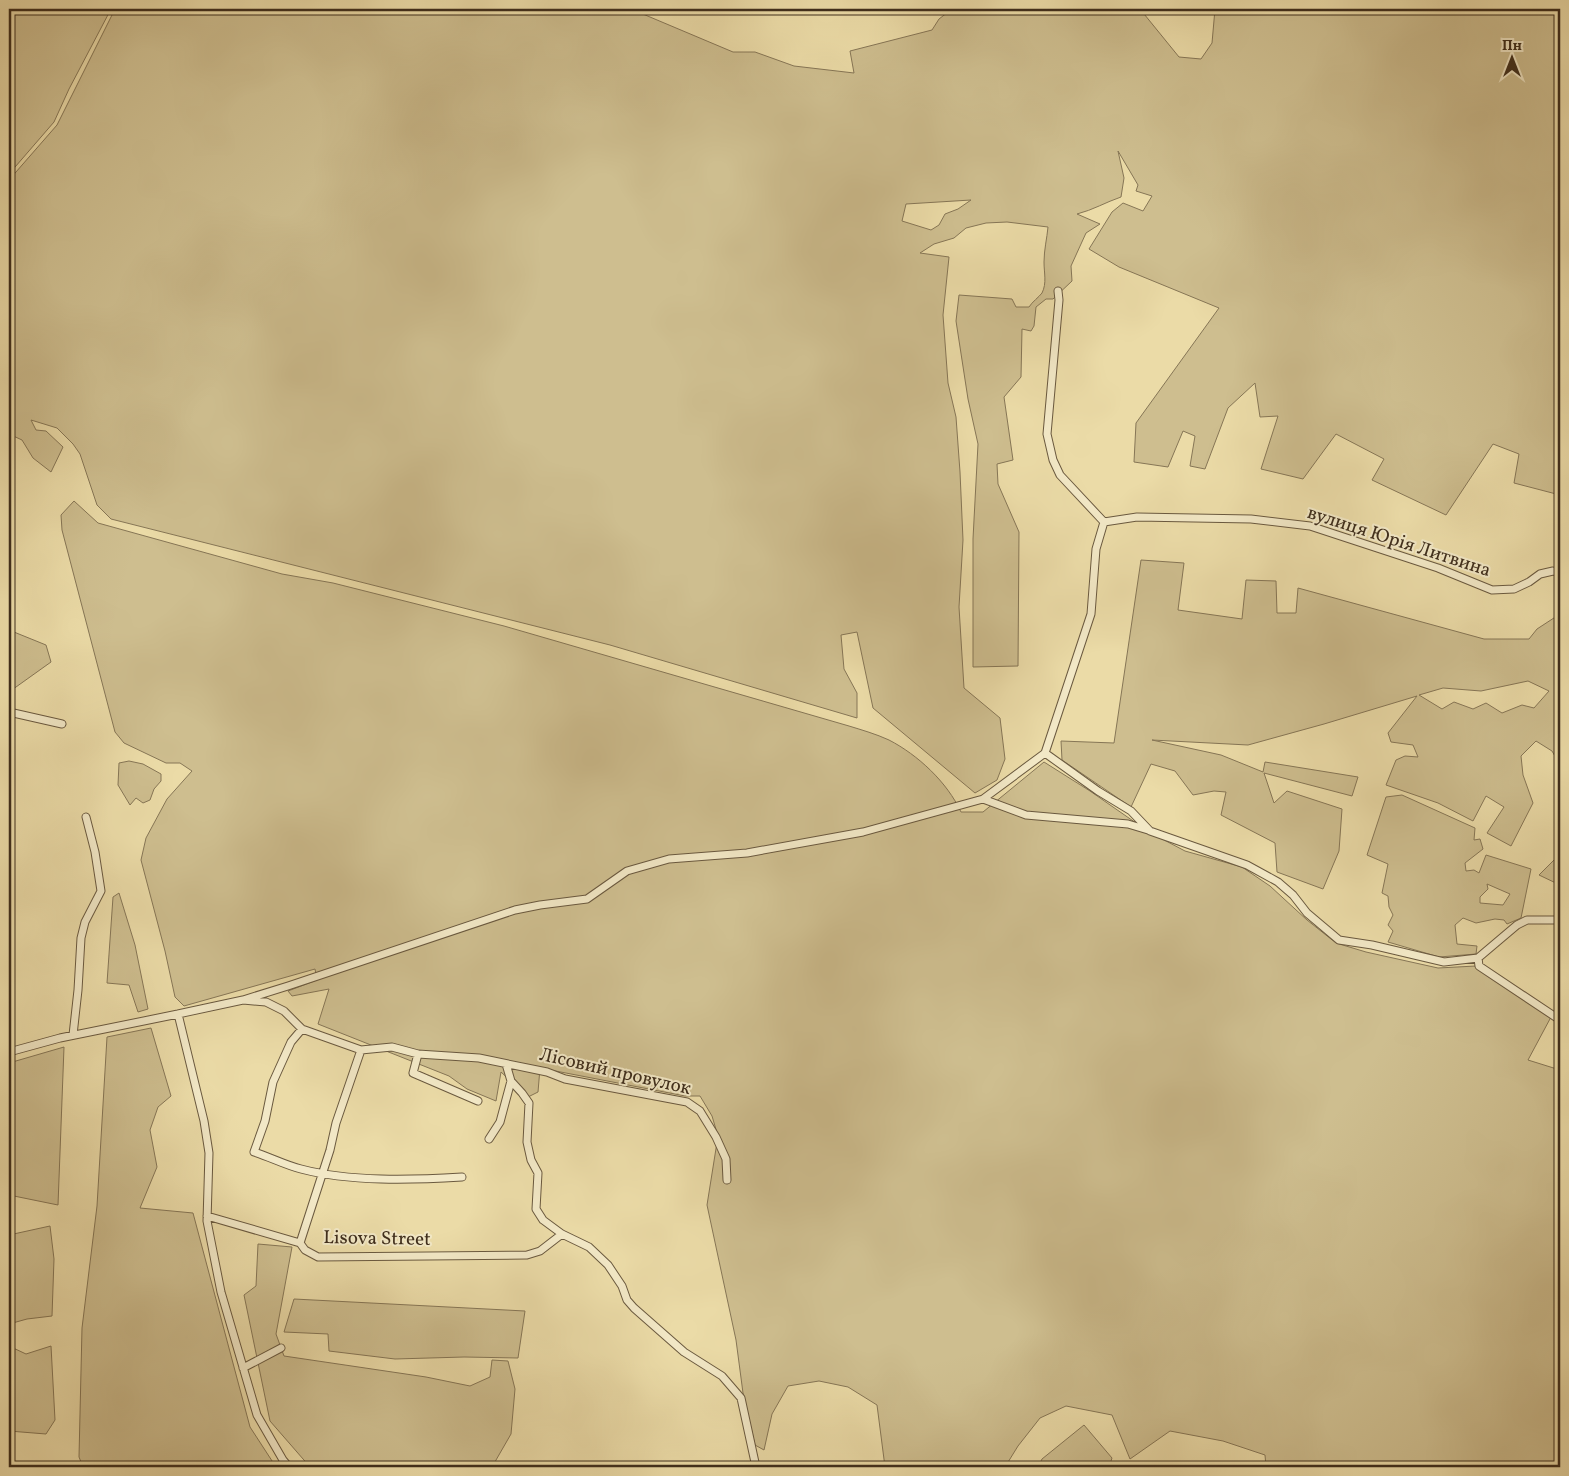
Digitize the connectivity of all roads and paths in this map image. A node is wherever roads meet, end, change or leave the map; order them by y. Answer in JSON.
{"nodes":[{"id":1,"x":1058,"y":291,"type":"dead end"},
{"id":2,"x":1104,"y":522,"type":"junction"},
{"id":3,"x":1560,"y":573,"type":"edge"},
{"id":4,"x":9,"y":712,"type":"edge"},
{"id":5,"x":62,"y":724,"type":"dead end"},
{"id":6,"x":1045,"y":753,"type":"junction"},
{"id":7,"x":983,"y":799,"type":"junction"},
{"id":8,"x":86,"y":817,"type":"dead end"},
{"id":9,"x":1150,"y":831,"type":"junction"},
{"id":10,"x":1560,"y":920,"type":"edge"},
{"id":11,"x":1478,"y":958,"type":"junction"},
{"id":12,"x":243,"y":1000,"type":"junction"},
{"id":13,"x":178,"y":1014,"type":"junction"},
{"id":14,"x":1560,"y":1020,"type":"edge"},
{"id":15,"x":302,"y":1029,"type":"junction"},
{"id":16,"x":73,"y":1035,"type":"junction"},
{"id":17,"x":361,"y":1050,"type":"junction"},
{"id":18,"x":9,"y":1052,"type":"edge"},
{"id":19,"x":418,"y":1054,"type":"junction"},
{"id":20,"x":506,"y":1064,"type":"junction"},
{"id":21,"x":511,"y":1081,"type":"junction"},
{"id":22,"x":478,"y":1101,"type":"dead end"},
{"id":23,"x":490,"y":1139,"type":"dead end"},
{"id":24,"x":322,"y":1173,"type":"junction"},
{"id":25,"x":462,"y":1177,"type":"dead end"},
{"id":26,"x":728,"y":1180,"type":"dead end"},
{"id":27,"x":207,"y":1216,"type":"junction"},
{"id":28,"x":562,"y":1234,"type":"junction"},
{"id":29,"x":300,"y":1243,"type":"junction"},
{"id":30,"x":281,"y":1348,"type":"dead end"},
{"id":31,"x":243,"y":1368,"type":"junction"},
{"id":32,"x":289,"y":1467,"type":"edge"},
{"id":33,"x":756,"y":1467,"type":"edge"}],
"edges":[{"from":1,"to":2,"type":"street"},
{"from":2,"to":3,"type":"street","name":"вулиця Юрія Литвина"},
{"from":2,"to":6,"type":"street"},
{"from":4,"to":5,"type":"street"},
{"from":6,"to":7,"type":"street"},
{"from":6,"to":9,"type":"street"},
{"from":7,"to":9,"type":"street"},
{"from":7,"to":12,"type":"street"},
{"from":8,"to":16,"type":"street"},
{"from":9,"to":11,"type":"street"},
{"from":10,"to":11,"type":"street"},
{"from":11,"to":14,"type":"street"},
{"from":12,"to":13,"type":"street"},
{"from":12,"to":15,"type":"street"},
{"from":13,"to":16,"type":"street"},
{"from":13,"to":27,"type":"street"},
{"from":15,"to":17,"type":"street"},
{"from":15,"to":24,"type":"street"},
{"from":16,"to":18,"type":"street"},
{"from":17,"to":19,"type":"street"},
{"from":17,"to":24,"type":"street","name":"Lisova Street"},
{"from":19,"to":20,"type":"street","name":"Лісовий провулок"},
{"from":19,"to":22,"type":"street"},
{"from":20,"to":21,"type":"street"},
{"from":20,"to":26,"type":"street","name":"Лісовий провулок"},
{"from":21,"to":23,"type":"street"},
{"from":21,"to":28,"type":"street"},
{"from":24,"to":25,"type":"street"},
{"from":24,"to":29,"type":"street","name":"Lisova Street"},
{"from":27,"to":29,"type":"street"},
{"from":27,"to":31,"type":"street"},
{"from":28,"to":29,"type":"street","name":"Lisova Street"},
{"from":28,"to":33,"type":"street"},
{"from":30,"to":31,"type":"street"},
{"from":31,"to":32,"type":"street"}]}
